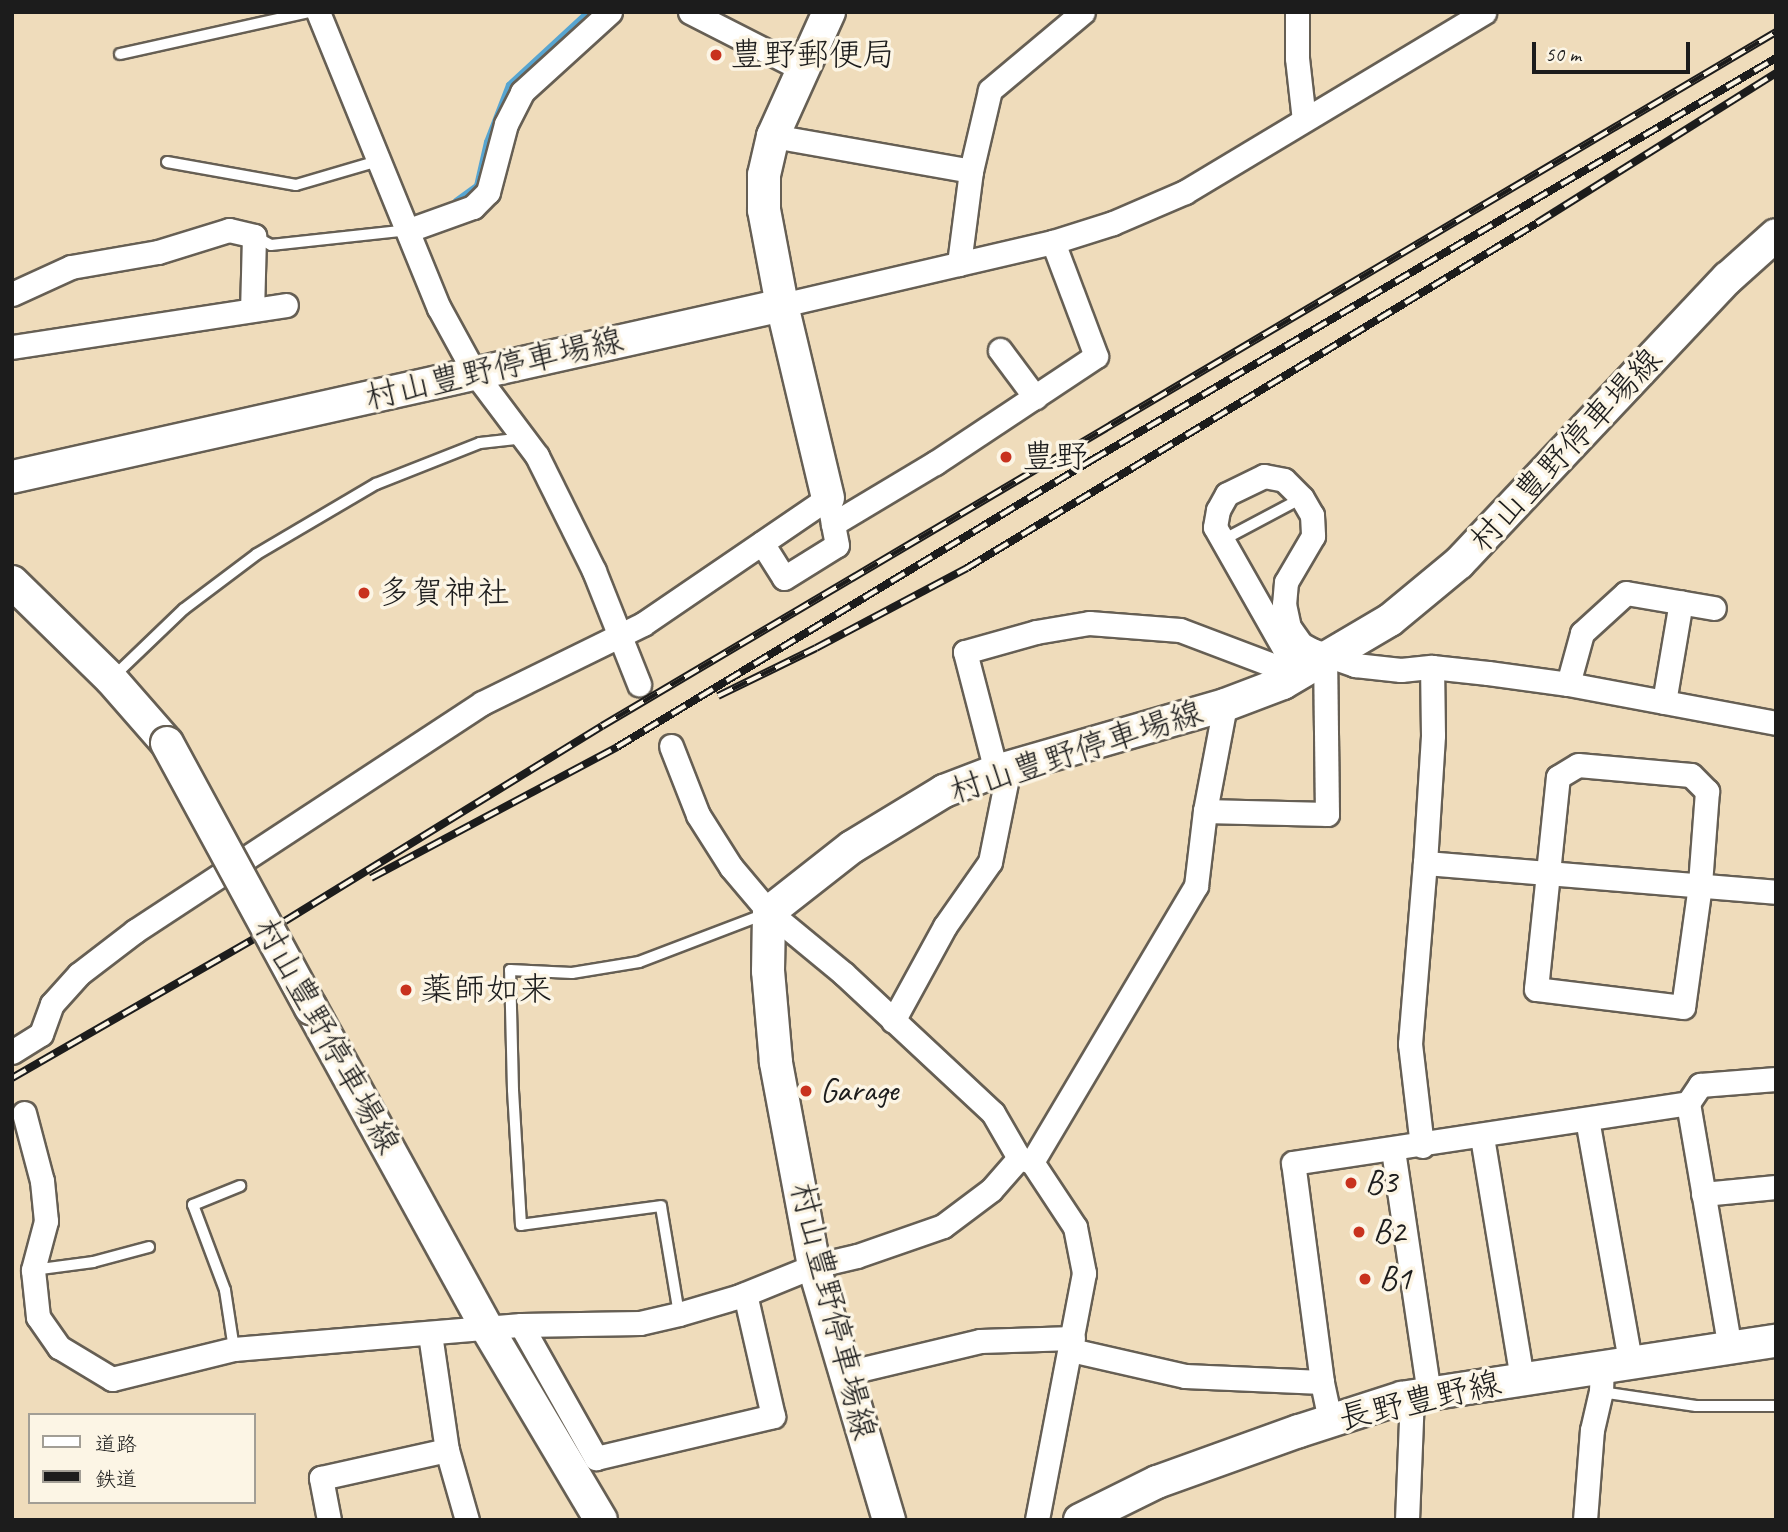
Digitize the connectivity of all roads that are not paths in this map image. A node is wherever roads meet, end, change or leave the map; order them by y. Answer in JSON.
{"nodes":[{"id":1,"x":309,"y":12,"type":"edge"},
{"id":2,"x":318,"y":12,"type":"edge"},
{"id":3,"x":610,"y":12,"type":"edge"},
{"id":4,"x":690,"y":12,"type":"edge"},
{"id":5,"x":829,"y":12,"type":"edge"},
{"id":6,"x":1083,"y":12,"type":"edge"},
{"id":7,"x":1297,"y":12,"type":"edge"},
{"id":8,"x":1484,"y":12,"type":"edge"},
{"id":9,"x":120,"y":54,"type":"dead end"},
{"id":10,"x":802,"y":69,"type":"junction"},
{"id":11,"x":1304,"y":120,"type":"junction"},
{"id":12,"x":774,"y":136,"type":"junction"},
{"id":13,"x":378,"y":161,"type":"junction"},
{"id":14,"x":167,"y":162,"type":"dead end"},
{"id":15,"x":971,"y":171,"type":"junction"},
{"id":16,"x":409,"y":230,"type":"junction"},
{"id":17,"x":1776,"y":235,"type":"edge"},
{"id":18,"x":254,"y":236,"type":"junction"},
{"id":19,"x":1052,"y":242,"type":"junction"},
{"id":20,"x":960,"y":264,"type":"junction"},
{"id":21,"x":12,"y":294,"type":"edge"},
{"id":22,"x":286,"y":305,"type":"dead end"},
{"id":23,"x":782,"y":305,"type":"junction"},
{"id":24,"x":252,"y":310,"type":"junction"},
{"id":25,"x":12,"y":346,"type":"edge"},
{"id":26,"x":1000,"y":350,"type":"dead end"},
{"id":27,"x":474,"y":372,"type":"junction"},
{"id":28,"x":1035,"y":397,"type":"junction"},
{"id":29,"x":525,"y":438,"type":"junction"},
{"id":30,"x":12,"y":477,"type":"edge"},
{"id":31,"x":1303,"y":498,"type":"junction"},
{"id":32,"x":830,"y":511,"type":"junction"},
{"id":33,"x":1221,"y":541,"type":"junction"},
{"id":34,"x":762,"y":543,"type":"junction"},
{"id":35,"x":12,"y":582,"type":"edge"},
{"id":36,"x":1681,"y":602,"type":"junction"},
{"id":37,"x":1714,"y":608,"type":"dead end"},
{"id":38,"x":622,"y":637,"type":"junction"},
{"id":39,"x":1325,"y":657,"type":"junction"},
{"id":40,"x":1432,"y":667,"type":"junction"},
{"id":41,"x":1299,"y":674,"type":"junction"},
{"id":42,"x":111,"y":679,"type":"junction"},
{"id":43,"x":639,"y":684,"type":"dead end"},
{"id":44,"x":1568,"y":684,"type":"junction"},
{"id":45,"x":1664,"y":702,"type":"junction"},
{"id":46,"x":1225,"y":705,"type":"junction"},
{"id":47,"x":1776,"y":723,"type":"edge"},
{"id":48,"x":671,"y":746,"type":"dead end"},
{"id":49,"x":1003,"y":769,"type":"junction"},
{"id":50,"x":1205,"y":811,"type":"junction"},
{"id":51,"x":1426,"y":863,"type":"junction"},
{"id":52,"x":1548,"y":872,"type":"junction"},
{"id":53,"x":1700,"y":885,"type":"junction"},
{"id":54,"x":1776,"y":892,"type":"edge"},
{"id":55,"x":769,"y":912,"type":"junction"},
{"id":56,"x":893,"y":1021,"type":"junction"},
{"id":57,"x":12,"y":1052,"type":"edge"},
{"id":58,"x":1776,"y":1079,"type":"edge"},
{"id":59,"x":1688,"y":1103,"type":"junction"},
{"id":60,"x":23,"y":1113,"type":"dead end"},
{"id":61,"x":1587,"y":1119,"type":"junction"},
{"id":62,"x":1482,"y":1137,"type":"junction"},
{"id":63,"x":1422,"y":1146,"type":"junction"},
{"id":64,"x":1393,"y":1150,"type":"junction"},
{"id":65,"x":1025,"y":1160,"type":"junction"},
{"id":66,"x":240,"y":1185,"type":"dead end"},
{"id":67,"x":1776,"y":1187,"type":"edge"},
{"id":68,"x":1703,"y":1194,"type":"junction"},
{"id":69,"x":149,"y":1247,"type":"dead end"},
{"id":70,"x":814,"y":1266,"type":"junction"},
{"id":71,"x":33,"y":1270,"type":"junction"},
{"id":72,"x":745,"y":1294,"type":"junction"},
{"id":73,"x":679,"y":1314,"type":"junction"},
{"id":74,"x":521,"y":1325,"type":"junction"},
{"id":75,"x":487,"y":1328,"type":"junction"},
{"id":76,"x":430,"y":1334,"type":"junction"},
{"id":77,"x":1776,"y":1341,"type":"edge"},
{"id":78,"x":1072,"y":1344,"type":"junction"},
{"id":79,"x":1730,"y":1348,"type":"junction"},
{"id":80,"x":234,"y":1349,"type":"junction"},
{"id":81,"x":846,"y":1373,"type":"junction"},
{"id":82,"x":1611,"y":1373,"type":"junction"},
{"id":83,"x":1522,"y":1378,"type":"junction"},
{"id":84,"x":1322,"y":1382,"type":"junction"},
{"id":85,"x":1421,"y":1395,"type":"junction"},
{"id":86,"x":1776,"y":1406,"type":"edge"},
{"id":87,"x":1331,"y":1420,"type":"junction"},
{"id":88,"x":447,"y":1450,"type":"junction"},
{"id":89,"x":329,"y":1520,"type":"edge"},
{"id":90,"x":467,"y":1520,"type":"edge"},
{"id":91,"x":601,"y":1520,"type":"edge"},
{"id":92,"x":889,"y":1520,"type":"edge"},
{"id":93,"x":1037,"y":1520,"type":"edge"},
{"id":94,"x":1080,"y":1520,"type":"edge"},
{"id":95,"x":1407,"y":1520,"type":"edge"},
{"id":96,"x":1585,"y":1520,"type":"edge"}],
"edges":[{"from":1,"to":9,"type":"lane"},
{"from":2,"to":13,"type":"street"},
{"from":3,"to":16,"type":"street"},
{"from":4,"to":10,"type":"street"},
{"from":5,"to":10,"type":"main road"},
{"from":6,"to":15,"type":"street"},
{"from":7,"to":11,"type":"street"},
{"from":8,"to":11,"type":"street"},
{"from":10,"to":12,"type":"main road"},
{"from":11,"to":19,"type":"street"},
{"from":12,"to":15,"type":"street"},
{"from":12,"to":23,"type":"main road"},
{"from":13,"to":14,"type":"lane"},
{"from":13,"to":16,"type":"street"},
{"from":15,"to":20,"type":"street"},
{"from":16,"to":18,"type":"lane"},
{"from":16,"to":27,"type":"street"},
{"from":17,"to":39,"type":"main road","name":"村山豊野停車場線"},
{"from":18,"to":21,"type":"street"},
{"from":18,"to":24,"type":"street"},
{"from":19,"to":20,"type":"street"},
{"from":19,"to":28,"type":"street"},
{"from":20,"to":23,"type":"street"},
{"from":22,"to":24,"type":"street"},
{"from":23,"to":27,"type":"main road","name":"村山豊野停車場線"},
{"from":23,"to":32,"type":"main road"},
{"from":24,"to":25,"type":"street"},
{"from":26,"to":28,"type":"street"},
{"from":27,"to":29,"type":"street"},
{"from":27,"to":30,"type":"main road","name":"村山豊野停車場線"},
{"from":28,"to":32,"type":"street"},
{"from":29,"to":38,"type":"street"},
{"from":29,"to":42,"type":"lane"},
{"from":31,"to":33,"type":"lane"},
{"from":31,"to":33,"type":"street"},
{"from":31,"to":39,"type":"street"},
{"from":32,"to":34,"type":"street"},
{"from":32,"to":34,"type":"street"},
{"from":33,"to":41,"type":"street"},
{"from":34,"to":38,"type":"street"},
{"from":35,"to":42,"type":"main road","name":"村山豊野停車場線"},
{"from":36,"to":37,"type":"street"},
{"from":36,"to":44,"type":"street"},
{"from":36,"to":45,"type":"street"},
{"from":38,"to":43,"type":"street"},
{"from":38,"to":57,"type":"street"},
{"from":39,"to":40,"type":"street"},
{"from":39,"to":41,"type":"main road","name":"村山豊野停車場線"},
{"from":39,"to":50,"type":"street"},
{"from":40,"to":44,"type":"street"},
{"from":40,"to":51,"type":"street"},
{"from":41,"to":46,"type":"main road","name":"村山豊野停車場線"},
{"from":41,"to":49,"type":"street"},
{"from":42,"to":75,"type":"main road","name":"村山豊野停車場線","bridge":true},
{"from":44,"to":45,"type":"street"},
{"from":45,"to":47,"type":"street"},
{"from":46,"to":49,"type":"main road","name":"村山豊野停車場線"},
{"from":46,"to":50,"type":"street"},
{"from":48,"to":55,"type":"street"},
{"from":49,"to":55,"type":"main road","name":"村山豊野停車場線"},
{"from":49,"to":56,"type":"street"},
{"from":50,"to":65,"type":"street"},
{"from":51,"to":52,"type":"street"},
{"from":51,"to":63,"type":"street"},
{"from":52,"to":53,"type":"street"},
{"from":52,"to":53,"type":"street"},
{"from":52,"to":53,"type":"street"},
{"from":53,"to":54,"type":"street"},
{"from":55,"to":56,"type":"street"},
{"from":55,"to":70,"type":"main road","name":"村山豊野停車場線"},
{"from":55,"to":73,"type":"lane"},
{"from":56,"to":65,"type":"street"},
{"from":58,"to":59,"type":"street"},
{"from":59,"to":61,"type":"street"},
{"from":59,"to":68,"type":"street"},
{"from":60,"to":71,"type":"street"},
{"from":61,"to":62,"type":"street"},
{"from":61,"to":82,"type":"street"},
{"from":62,"to":63,"type":"street"},
{"from":62,"to":83,"type":"street"},
{"from":63,"to":64,"type":"street"},
{"from":64,"to":84,"type":"street"},
{"from":64,"to":85,"type":"street"},
{"from":65,"to":70,"type":"street"},
{"from":65,"to":78,"type":"street"},
{"from":66,"to":80,"type":"lane"},
{"from":67,"to":68,"type":"street"},
{"from":68,"to":79,"type":"street"},
{"from":69,"to":71,"type":"lane"},
{"from":70,"to":72,"type":"street"},
{"from":70,"to":81,"type":"main road","name":"村山豊野停車場線"},
{"from":71,"to":80,"type":"street"},
{"from":72,"to":73,"type":"street"},
{"from":72,"to":74,"type":"street"},
{"from":73,"to":74,"type":"street"},
{"from":74,"to":75,"type":"street"},
{"from":75,"to":76,"type":"street"},
{"from":75,"to":91,"type":"main road","name":"村山豊野停車場線"},
{"from":76,"to":80,"type":"street"},
{"from":76,"to":88,"type":"street"},
{"from":77,"to":79,"type":"main road","name":"長野豊野線"},
{"from":78,"to":81,"type":"street"},
{"from":78,"to":84,"type":"street"},
{"from":78,"to":93,"type":"street"},
{"from":79,"to":82,"type":"main road","name":"長野豊野線"},
{"from":81,"to":92,"type":"main road","name":"村山豊野停車場線"},
{"from":82,"to":83,"type":"main road","name":"長野豊野線"},
{"from":82,"to":86,"type":"lane"},
{"from":82,"to":96,"type":"street"},
{"from":83,"to":85,"type":"main road","name":"長野豊野線"},
{"from":84,"to":87,"type":"street"},
{"from":85,"to":87,"type":"main road","name":"長野豊野線"},
{"from":85,"to":95,"type":"street"},
{"from":87,"to":94,"type":"main road","name":"長野豊野線"},
{"from":88,"to":89,"type":"street"},
{"from":88,"to":90,"type":"street"}]}
